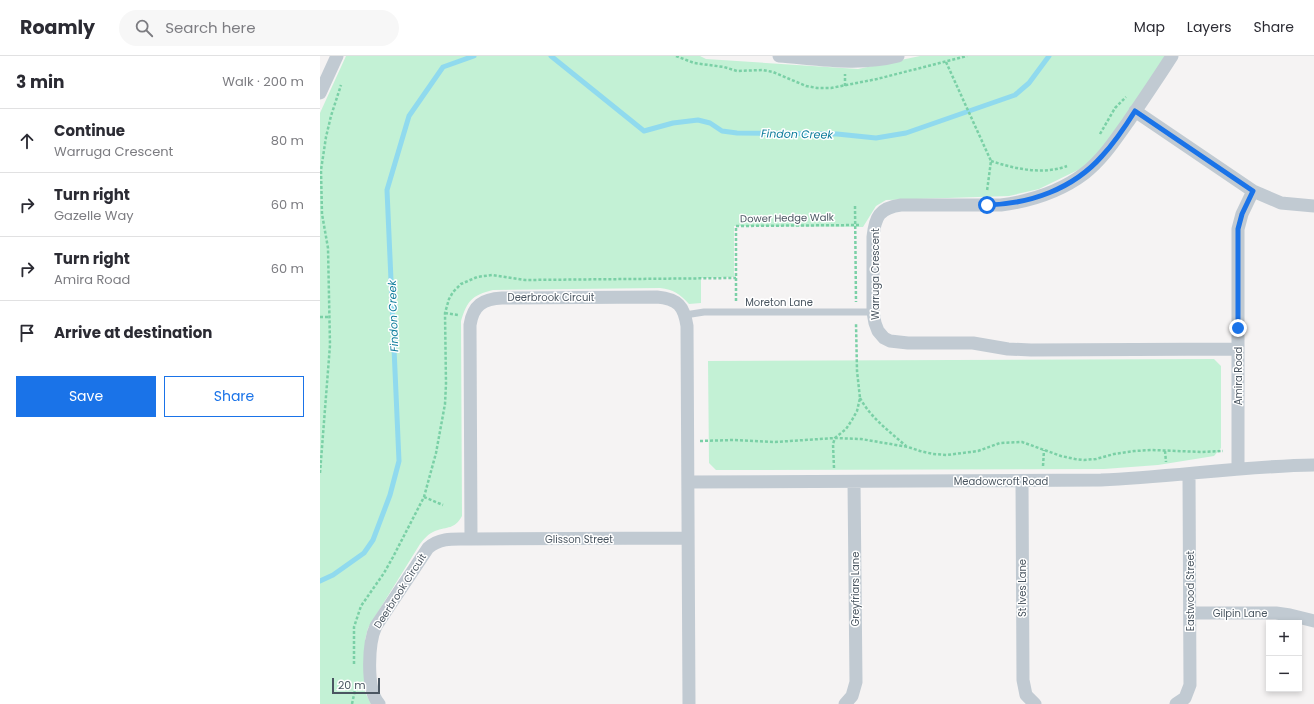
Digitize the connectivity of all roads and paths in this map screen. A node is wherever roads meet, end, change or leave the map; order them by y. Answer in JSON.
{"nodes":[{"id":1,"x":337,"y":56,"type":"edge"},
{"id":2,"x":779,"y":56,"type":"edge"},
{"id":3,"x":898,"y":56,"type":"edge"},
{"id":4,"x":1172,"y":56,"type":"edge"},
{"id":5,"x":946,"y":62,"type":"dead end"},
{"id":6,"x":343,"y":80,"type":"dead end"},
{"id":7,"x":320,"y":93,"type":"edge"},
{"id":8,"x":1128,"y":95,"type":"dead end"},
{"id":9,"x":1135,"y":111,"type":"junction"},
{"id":10,"x":1098,"y":138,"type":"dead end"},
{"id":11,"x":321,"y":155,"type":"edge"},
{"id":12,"x":991,"y":161,"type":"junction"},
{"id":13,"x":1070,"y":165,"type":"dead end"},
{"id":14,"x":1253,"y":191,"type":"junction"},
{"id":15,"x":987,"y":205,"type":"junction"},
{"id":16,"x":855,"y":206,"type":"dead end"},
{"id":17,"x":1314,"y":206,"type":"edge"},
{"id":18,"x":855,"y":225,"type":"junction"},
{"id":19,"x":874,"y":225,"type":"junction"},
{"id":20,"x":736,"y":312,"type":"junction"},
{"id":21,"x":856,"y":312,"type":"junction"},
{"id":22,"x":873,"y":312,"type":"junction"},
{"id":23,"x":685,"y":315,"type":"junction"},
{"id":24,"x":320,"y":317,"type":"edge"},
{"id":25,"x":330,"y":317,"type":"junction"},
{"id":26,"x":1238,"y":349,"type":"junction"},
{"id":27,"x":860,"y":398,"type":"junction"},
{"id":28,"x":835,"y":438,"type":"junction"},
{"id":29,"x":688,"y":441,"type":"junction"},
{"id":30,"x":908,"y":447,"type":"junction"},
{"id":31,"x":1238,"y":449,"type":"junction"},
{"id":32,"x":1314,"y":465,"type":"edge"},
{"id":33,"x":1238,"y":468,"type":"junction"},
{"id":34,"x":320,"y":473,"type":"edge"},
{"id":35,"x":1189,"y":474,"type":"junction"},
{"id":36,"x":1022,"y":481,"type":"junction"},
{"id":37,"x":688,"y":482,"type":"junction"},
{"id":38,"x":833,"y":482,"type":"junction"},
{"id":39,"x":854,"y":482,"type":"junction"},
{"id":40,"x":424,"y":496,"type":"dead end"},
{"id":41,"x":443,"y":505,"type":"dead end"},
{"id":42,"x":688,"y":538,"type":"junction"},
{"id":43,"x":471,"y":539,"type":"junction"},
{"id":44,"x":1190,"y":613,"type":"junction"},
{"id":45,"x":1314,"y":621,"type":"edge"},
{"id":46,"x":1031,"y":699,"type":"edge"},
{"id":47,"x":849,"y":700,"type":"edge"},
{"id":48,"x":379,"y":704,"type":"edge"},
{"id":49,"x":688,"y":704,"type":"edge"},
{"id":50,"x":1176,"y":704,"type":"edge"}],
"edges":[{"from":1,"to":7,"type":"street"},
{"from":2,"to":3,"type":"street"},
{"from":4,"to":9,"type":"street","name":"Warruga Crescent"},
{"from":5,"to":12,"type":"path"},
{"from":6,"to":11,"type":"path"},
{"from":8,"to":10,"type":"path"},
{"from":9,"to":14,"type":"street"},
{"from":9,"to":15,"type":"street","name":"Warruga Crescent"},
{"from":11,"to":25,"type":"path"},
{"from":12,"to":13,"type":"path"},
{"from":12,"to":15,"type":"path"},
{"from":14,"to":17,"type":"street"},
{"from":14,"to":26,"type":"street","name":"Amira Road"},
{"from":15,"to":19,"type":"street","name":"Warruga Crescent"},
{"from":16,"to":18,"type":"path"},
{"from":18,"to":19,"type":"path","name":"Dower Hedge Walk"},
{"from":18,"to":20,"type":"path","name":"Dower Hedge Walk"},
{"from":18,"to":21,"type":"path"},
{"from":19,"to":22,"type":"street","name":"Warruga Crescent"},
{"from":20,"to":21,"type":"lane","name":"Moreton Lane"},
{"from":20,"to":23,"type":"lane","name":"Moreton Lane"},
{"from":21,"to":22,"type":"lane","name":"Moreton Lane"},
{"from":21,"to":27,"type":"path"},
{"from":22,"to":26,"type":"street","name":"Warruga Crescent"},
{"from":23,"to":29,"type":"street"},
{"from":23,"to":43,"type":"street","name":"Deerbrook Circuit"},
{"from":24,"to":25,"type":"path"},
{"from":25,"to":34,"type":"path"},
{"from":26,"to":31,"type":"street","name":"Amira Road"},
{"from":27,"to":28,"type":"path"},
{"from":27,"to":30,"type":"path"},
{"from":28,"to":29,"type":"path"},
{"from":28,"to":30,"type":"path"},
{"from":28,"to":38,"type":"path"},
{"from":29,"to":37,"type":"street"},
{"from":30,"to":31,"type":"path"},
{"from":31,"to":33,"type":"street","name":"Amira Road"},
{"from":32,"to":33,"type":"street","name":"Meadowcroft Road"},
{"from":33,"to":35,"type":"street","name":"Meadowcroft Road"},
{"from":35,"to":36,"type":"street","name":"Meadowcroft Road"},
{"from":35,"to":44,"type":"street","name":"Eastwood Street"},
{"from":36,"to":39,"type":"street","name":"Meadowcroft Road"},
{"from":36,"to":46,"type":"street","name":"St Ives Lane"},
{"from":37,"to":38,"type":"street","name":"Meadowcroft Road"},
{"from":37,"to":42,"type":"street"},
{"from":38,"to":39,"type":"street","name":"Meadowcroft Road"},
{"from":39,"to":47,"type":"street","name":"Greyfriars Lane"},
{"from":40,"to":41,"type":"path"},
{"from":42,"to":43,"type":"street","name":"Glisson Street"},
{"from":42,"to":49,"type":"street"},
{"from":43,"to":48,"type":"street","name":"Deerbrook Circuit"},
{"from":44,"to":45,"type":"street","name":"Gilpin Lane"},
{"from":44,"to":50,"type":"street","name":"Eastwood Street"}]}
